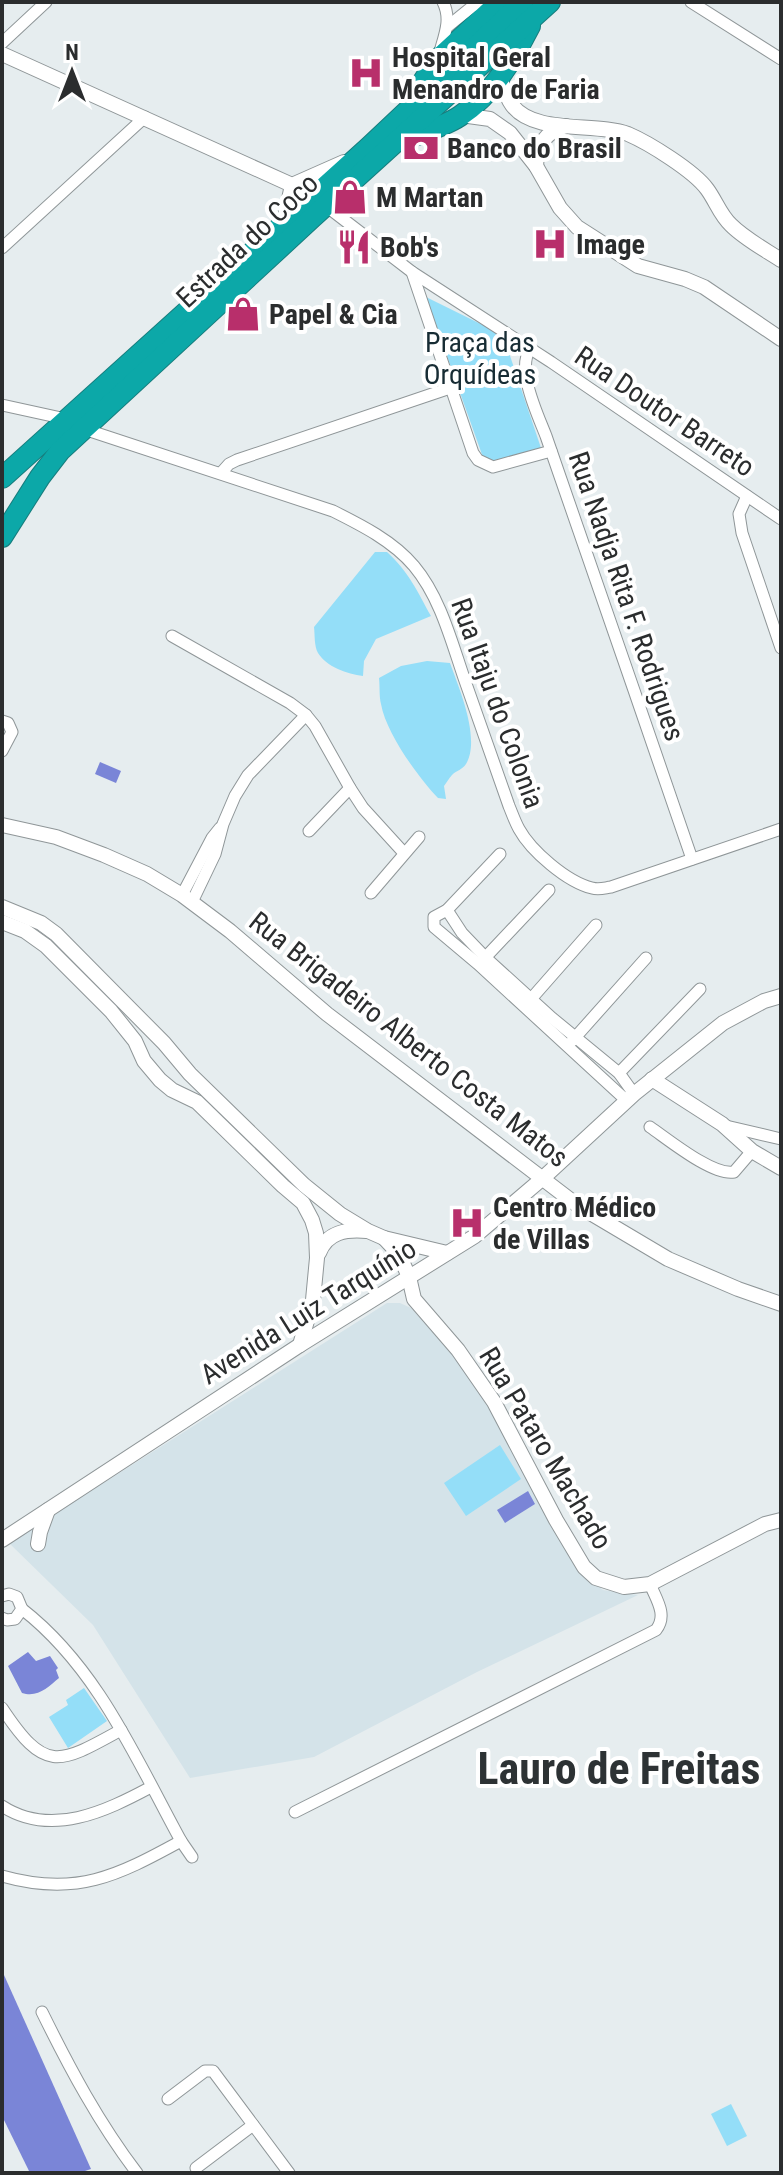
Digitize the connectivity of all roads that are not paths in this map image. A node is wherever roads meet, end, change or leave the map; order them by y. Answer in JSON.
{"nodes":[{"id":1,"x":46,"y":2,"type":"edge"},
{"id":2,"x":443,"y":2,"type":"edge"},
{"id":3,"x":488,"y":2,"type":"edge"},
{"id":4,"x":500,"y":2,"type":"edge"},
{"id":5,"x":691,"y":2,"type":"edge"},
{"id":6,"x":467,"y":4,"type":"edge"},
{"id":7,"x":537,"y":6,"type":"edge"},
{"id":8,"x":447,"y":27,"type":"junction"},
{"id":9,"x":2,"y":43,"type":"edge"},
{"id":10,"x":2,"y":54,"type":"edge"},
{"id":11,"x":781,"y":59,"type":"edge"},
{"id":12,"x":437,"y":60,"type":"junction"},
{"id":13,"x":500,"y":77,"type":"junction"},
{"id":14,"x":408,"y":109,"type":"junction"},
{"id":15,"x":461,"y":115,"type":"junction"},
{"id":16,"x":145,"y":117,"type":"junction"},
{"id":17,"x":568,"y":126,"type":"junction"},
{"id":18,"x":393,"y":144,"type":"junction"},
{"id":19,"x":369,"y":147,"type":"junction"},
{"id":20,"x":536,"y":166,"type":"junction"},
{"id":21,"x":292,"y":185,"type":"junction"},
{"id":22,"x":326,"y":206,"type":"junction"},
{"id":23,"x":284,"y":223,"type":"junction"},
{"id":24,"x":2,"y":248,"type":"edge"},
{"id":25,"x":781,"y":260,"type":"edge"},
{"id":26,"x":412,"y":272,"type":"junction"},
{"id":27,"x":781,"y":339,"type":"edge"},
{"id":28,"x":530,"y":349,"type":"junction"},
{"id":29,"x":450,"y":388,"type":"junction"},
{"id":30,"x":2,"y":405,"type":"edge"},
{"id":31,"x":75,"y":424,"type":"junction"},
{"id":32,"x":551,"y":451,"type":"junction"},
{"id":33,"x":221,"y":473,"type":"junction"},
{"id":34,"x":2,"y":478,"type":"edge"},
{"id":35,"x":747,"y":496,"type":"junction"},
{"id":36,"x":781,"y":519,"type":"edge"},
{"id":37,"x":2,"y":537,"type":"edge"},
{"id":38,"x":172,"y":636,"type":"dead end"},
{"id":39,"x":781,"y":648,"type":"edge"},
{"id":40,"x":306,"y":715,"type":"junction"},
{"id":41,"x":2,"y":721,"type":"edge"},
{"id":42,"x":2,"y":751,"type":"edge"},
{"id":43,"x":350,"y":788,"type":"junction"},
{"id":44,"x":2,"y":825,"type":"edge"},
{"id":45,"x":781,"y":829,"type":"edge"},
{"id":46,"x":309,"y":831,"type":"dead end"},
{"id":47,"x":419,"y":837,"type":"dead end"},
{"id":48,"x":404,"y":853,"type":"junction"},
{"id":49,"x":500,"y":854,"type":"dead end"},
{"id":50,"x":692,"y":859,"type":"junction"},
{"id":51,"x":549,"y":890,"type":"dead end"},
{"id":52,"x":371,"y":893,"type":"dead end"},
{"id":53,"x":187,"y":898,"type":"junction"},
{"id":54,"x":2,"y":907,"type":"edge"},
{"id":55,"x":447,"y":910,"type":"junction"},
{"id":56,"x":2,"y":922,"type":"edge"},
{"id":57,"x":596,"y":925,"type":"dead end"},
{"id":58,"x":646,"y":958,"type":"dead end"},
{"id":59,"x":482,"y":961,"type":"junction"},
{"id":60,"x":700,"y":989,"type":"dead end"},
{"id":61,"x":781,"y":996,"type":"edge"},
{"id":62,"x":531,"y":999,"type":"junction"},
{"id":63,"x":549,"y":1022,"type":"junction"},
{"id":64,"x":577,"y":1036,"type":"junction"},
{"id":65,"x":164,"y":1043,"type":"junction"},
{"id":66,"x":567,"y":1046,"type":"junction"},
{"id":67,"x":144,"y":1061,"type":"junction"},
{"id":68,"x":606,"y":1061,"type":"junction"},
{"id":69,"x":594,"y":1071,"type":"junction"},
{"id":70,"x":619,"y":1073,"type":"junction"},
{"id":71,"x":190,"y":1074,"type":"junction"},
{"id":72,"x":652,"y":1079,"type":"junction"},
{"id":73,"x":172,"y":1090,"type":"junction"},
{"id":74,"x":630,"y":1097,"type":"junction"},
{"id":75,"x":722,"y":1124,"type":"junction"},
{"id":76,"x":650,"y":1127,"type":"dead end"},
{"id":77,"x":781,"y":1139,"type":"edge"},
{"id":78,"x":752,"y":1151,"type":"junction"},
{"id":79,"x":781,"y":1168,"type":"edge"},
{"id":80,"x":543,"y":1178,"type":"junction"},
{"id":81,"x":368,"y":1231,"type":"junction"},
{"id":82,"x":384,"y":1238,"type":"junction"},
{"id":83,"x":447,"y":1253,"type":"junction"},
{"id":84,"x":317,"y":1258,"type":"junction"},
{"id":85,"x":402,"y":1261,"type":"junction"},
{"id":86,"x":409,"y":1277,"type":"junction"},
{"id":87,"x":391,"y":1289,"type":"junction"},
{"id":88,"x":414,"y":1299,"type":"junction"},
{"id":89,"x":313,"y":1300,"type":"junction"},
{"id":90,"x":781,"y":1304,"type":"edge"},
{"id":91,"x":336,"y":1323,"type":"junction"},
{"id":92,"x":300,"y":1345,"type":"junction"},
{"id":93,"x":48,"y":1509,"type":"junction"},
{"id":94,"x":781,"y":1520,"type":"edge"},
{"id":95,"x":2,"y":1540,"type":"edge"},
{"id":96,"x":38,"y":1544,"type":"dead end"},
{"id":97,"x":2,"y":1582,"type":"edge"},
{"id":98,"x":650,"y":1584,"type":"junction"},
{"id":99,"x":6,"y":1595,"type":"edge"},
{"id":100,"x":22,"y":1609,"type":"junction"},
{"id":101,"x":2,"y":1618,"type":"edge"},
{"id":102,"x":2,"y":1708,"type":"edge"},
{"id":103,"x":121,"y":1730,"type":"junction"},
{"id":104,"x":151,"y":1787,"type":"junction"},
{"id":105,"x":2,"y":1806,"type":"edge"},
{"id":106,"x":295,"y":1812,"type":"dead end"},
{"id":107,"x":181,"y":1841,"type":"junction"},
{"id":108,"x":192,"y":1857,"type":"dead end"},
{"id":109,"x":2,"y":1876,"type":"edge"},
{"id":110,"x":42,"y":2012,"type":"dead end"},
{"id":111,"x":168,"y":2099,"type":"dead end"},
{"id":112,"x":253,"y":2125,"type":"junction"},
{"id":113,"x":196,"y":2168,"type":"dead end"},
{"id":114,"x":137,"y":2173,"type":"edge"},
{"id":115,"x":289,"y":2173,"type":"edge"}],
"edges":[{"from":1,"to":9,"type":"street"},
{"from":2,"to":8,"type":"street"},
{"from":3,"to":6,"type":"street"},
{"from":4,"to":12,"type":"highway"},
{"from":5,"to":11,"type":"street"},
{"from":6,"to":8,"type":"street"},
{"from":7,"to":13,"type":"highway"},
{"from":7,"to":14,"type":"highway","name":"Estrada do Coco"},
{"from":7,"to":18,"type":"highway","name":"Estrada do Coco"},
{"from":8,"to":12,"type":"street"},
{"from":10,"to":16,"type":"street"},
{"from":12,"to":14,"type":"highway"},
{"from":13,"to":15,"type":"highway"},
{"from":13,"to":17,"type":"street"},
{"from":14,"to":19,"type":"highway","name":"Estrada do Coco"},
{"from":15,"to":18,"type":"highway"},
{"from":15,"to":20,"type":"street"},
{"from":16,"to":21,"type":"street"},
{"from":16,"to":24,"type":"street"},
{"from":17,"to":20,"type":"street"},
{"from":17,"to":25,"type":"street"},
{"from":18,"to":22,"type":"highway","name":"Estrada do Coco"},
{"from":19,"to":21,"type":"street"},
{"from":19,"to":23,"type":"highway","name":"Estrada do Coco"},
{"from":20,"to":27,"type":"street"},
{"from":21,"to":23,"type":"street"},
{"from":22,"to":26,"type":"street","name":"Rua Doutor Barreto"},
{"from":22,"to":31,"type":"highway","name":"Estrada do Coco"},
{"from":23,"to":31,"type":"highway","name":"Estrada do Coco"},
{"from":26,"to":28,"type":"street","name":"Rua Doutor Barreto"},
{"from":26,"to":29,"type":"street"},
{"from":28,"to":32,"type":"street","name":"Rua Nadja Rita F. Rodrigues"},
{"from":28,"to":35,"type":"street","name":"Rua Doutor Barreto"},
{"from":29,"to":32,"type":"street"},
{"from":29,"to":33,"type":"street"},
{"from":30,"to":31,"type":"street","name":"Rua Itaju do Colonia"},
{"from":31,"to":33,"type":"street","name":"Rua Itaju do Colonia"},
{"from":31,"to":34,"type":"highway","name":"Estrada do Coco"},
{"from":31,"to":37,"type":"highway","name":"Estrada do Coco"},
{"from":32,"to":50,"type":"street","name":"Rua Nadja Rita F. Rodrigues"},
{"from":33,"to":50,"type":"street","name":"Rua Itaju do Colonia"},
{"from":35,"to":36,"type":"street","name":"Rua Doutor Barreto"},
{"from":35,"to":39,"type":"street"},
{"from":38,"to":40,"type":"street"},
{"from":40,"to":43,"type":"street"},
{"from":40,"to":53,"type":"street"},
{"from":41,"to":42,"type":"street"},
{"from":43,"to":46,"type":"street"},
{"from":43,"to":48,"type":"street"},
{"from":44,"to":53,"type":"street","name":"Rua Brigadeiro Alberto Costa Matos"},
{"from":45,"to":50,"type":"street","name":"Rua Itaju do Colonia"},
{"from":47,"to":48,"type":"street"},
{"from":48,"to":52,"type":"street"},
{"from":49,"to":55,"type":"street"},
{"from":51,"to":59,"type":"street"},
{"from":53,"to":80,"type":"street","name":"Rua Brigadeiro Alberto Costa Matos"},
{"from":54,"to":65,"type":"street"},
{"from":55,"to":59,"type":"street"},
{"from":55,"to":59,"type":"street"},
{"from":56,"to":67,"type":"street"},
{"from":57,"to":62,"type":"street"},
{"from":58,"to":64,"type":"street"},
{"from":59,"to":62,"type":"street"},
{"from":59,"to":63,"type":"street"},
{"from":60,"to":70,"type":"street"},
{"from":61,"to":72,"type":"street","name":"Avenida Luiz Tarquínio"},
{"from":62,"to":63,"type":"street"},
{"from":63,"to":64,"type":"street"},
{"from":63,"to":66,"type":"street"},
{"from":64,"to":66,"type":"street"},
{"from":64,"to":68,"type":"street"},
{"from":65,"to":67,"type":"street"},
{"from":65,"to":71,"type":"street"},
{"from":66,"to":69,"type":"street"},
{"from":67,"to":73,"type":"street"},
{"from":68,"to":69,"type":"street"},
{"from":68,"to":70,"type":"street"},
{"from":69,"to":74,"type":"street"},
{"from":70,"to":74,"type":"street"},
{"from":71,"to":73,"type":"street"},
{"from":71,"to":81,"type":"street"},
{"from":72,"to":74,"type":"street","name":"Avenida Luiz Tarquínio"},
{"from":72,"to":75,"type":"street"},
{"from":73,"to":84,"type":"street"},
{"from":74,"to":80,"type":"street","name":"Avenida Luiz Tarquínio"},
{"from":75,"to":77,"type":"street"},
{"from":75,"to":78,"type":"street"},
{"from":76,"to":78,"type":"street"},
{"from":78,"to":79,"type":"street"},
{"from":80,"to":83,"type":"street","name":"Avenida Luiz Tarquínio"},
{"from":80,"to":90,"type":"street","name":"Rua Brigadeiro Alberto Costa Matos"},
{"from":81,"to":82,"type":"street"},
{"from":81,"to":84,"type":"street"},
{"from":82,"to":83,"type":"street"},
{"from":82,"to":85,"type":"street"},
{"from":83,"to":86,"type":"street","name":"Avenida Luiz Tarquínio"},
{"from":84,"to":89,"type":"street"},
{"from":85,"to":86,"type":"street","name":"Rua Pataro Machado"},
{"from":85,"to":87,"type":"street"},
{"from":86,"to":87,"type":"street","name":"Avenida Luiz Tarquínio"},
{"from":86,"to":88,"type":"street","name":"Rua Pataro Machado"},
{"from":87,"to":88,"type":"street"},
{"from":87,"to":91,"type":"street","name":"Avenida Luiz Tarquínio"},
{"from":88,"to":98,"type":"street","name":"Rua Pataro Machado"},
{"from":89,"to":91,"type":"street"},
{"from":89,"to":92,"type":"street"},
{"from":91,"to":92,"type":"street","name":"Avenida Luiz Tarquínio"},
{"from":92,"to":93,"type":"street","name":"Avenida Luiz Tarquínio"},
{"from":93,"to":95,"type":"street","name":"Avenida Luiz Tarquínio"},
{"from":93,"to":96,"type":"street"},
{"from":94,"to":98,"type":"street","name":"Rua Pataro Machado"},
{"from":97,"to":99,"type":"street"},
{"from":98,"to":106,"type":"street"},
{"from":99,"to":100,"type":"street"},
{"from":100,"to":101,"type":"street"},
{"from":100,"to":103,"type":"street"},
{"from":102,"to":103,"type":"street"},
{"from":103,"to":104,"type":"street"},
{"from":104,"to":105,"type":"street"},
{"from":104,"to":107,"type":"street"},
{"from":107,"to":108,"type":"street"},
{"from":107,"to":109,"type":"street"},
{"from":110,"to":114,"type":"street"},
{"from":111,"to":112,"type":"street"},
{"from":112,"to":113,"type":"street"},
{"from":112,"to":115,"type":"street"}]}
